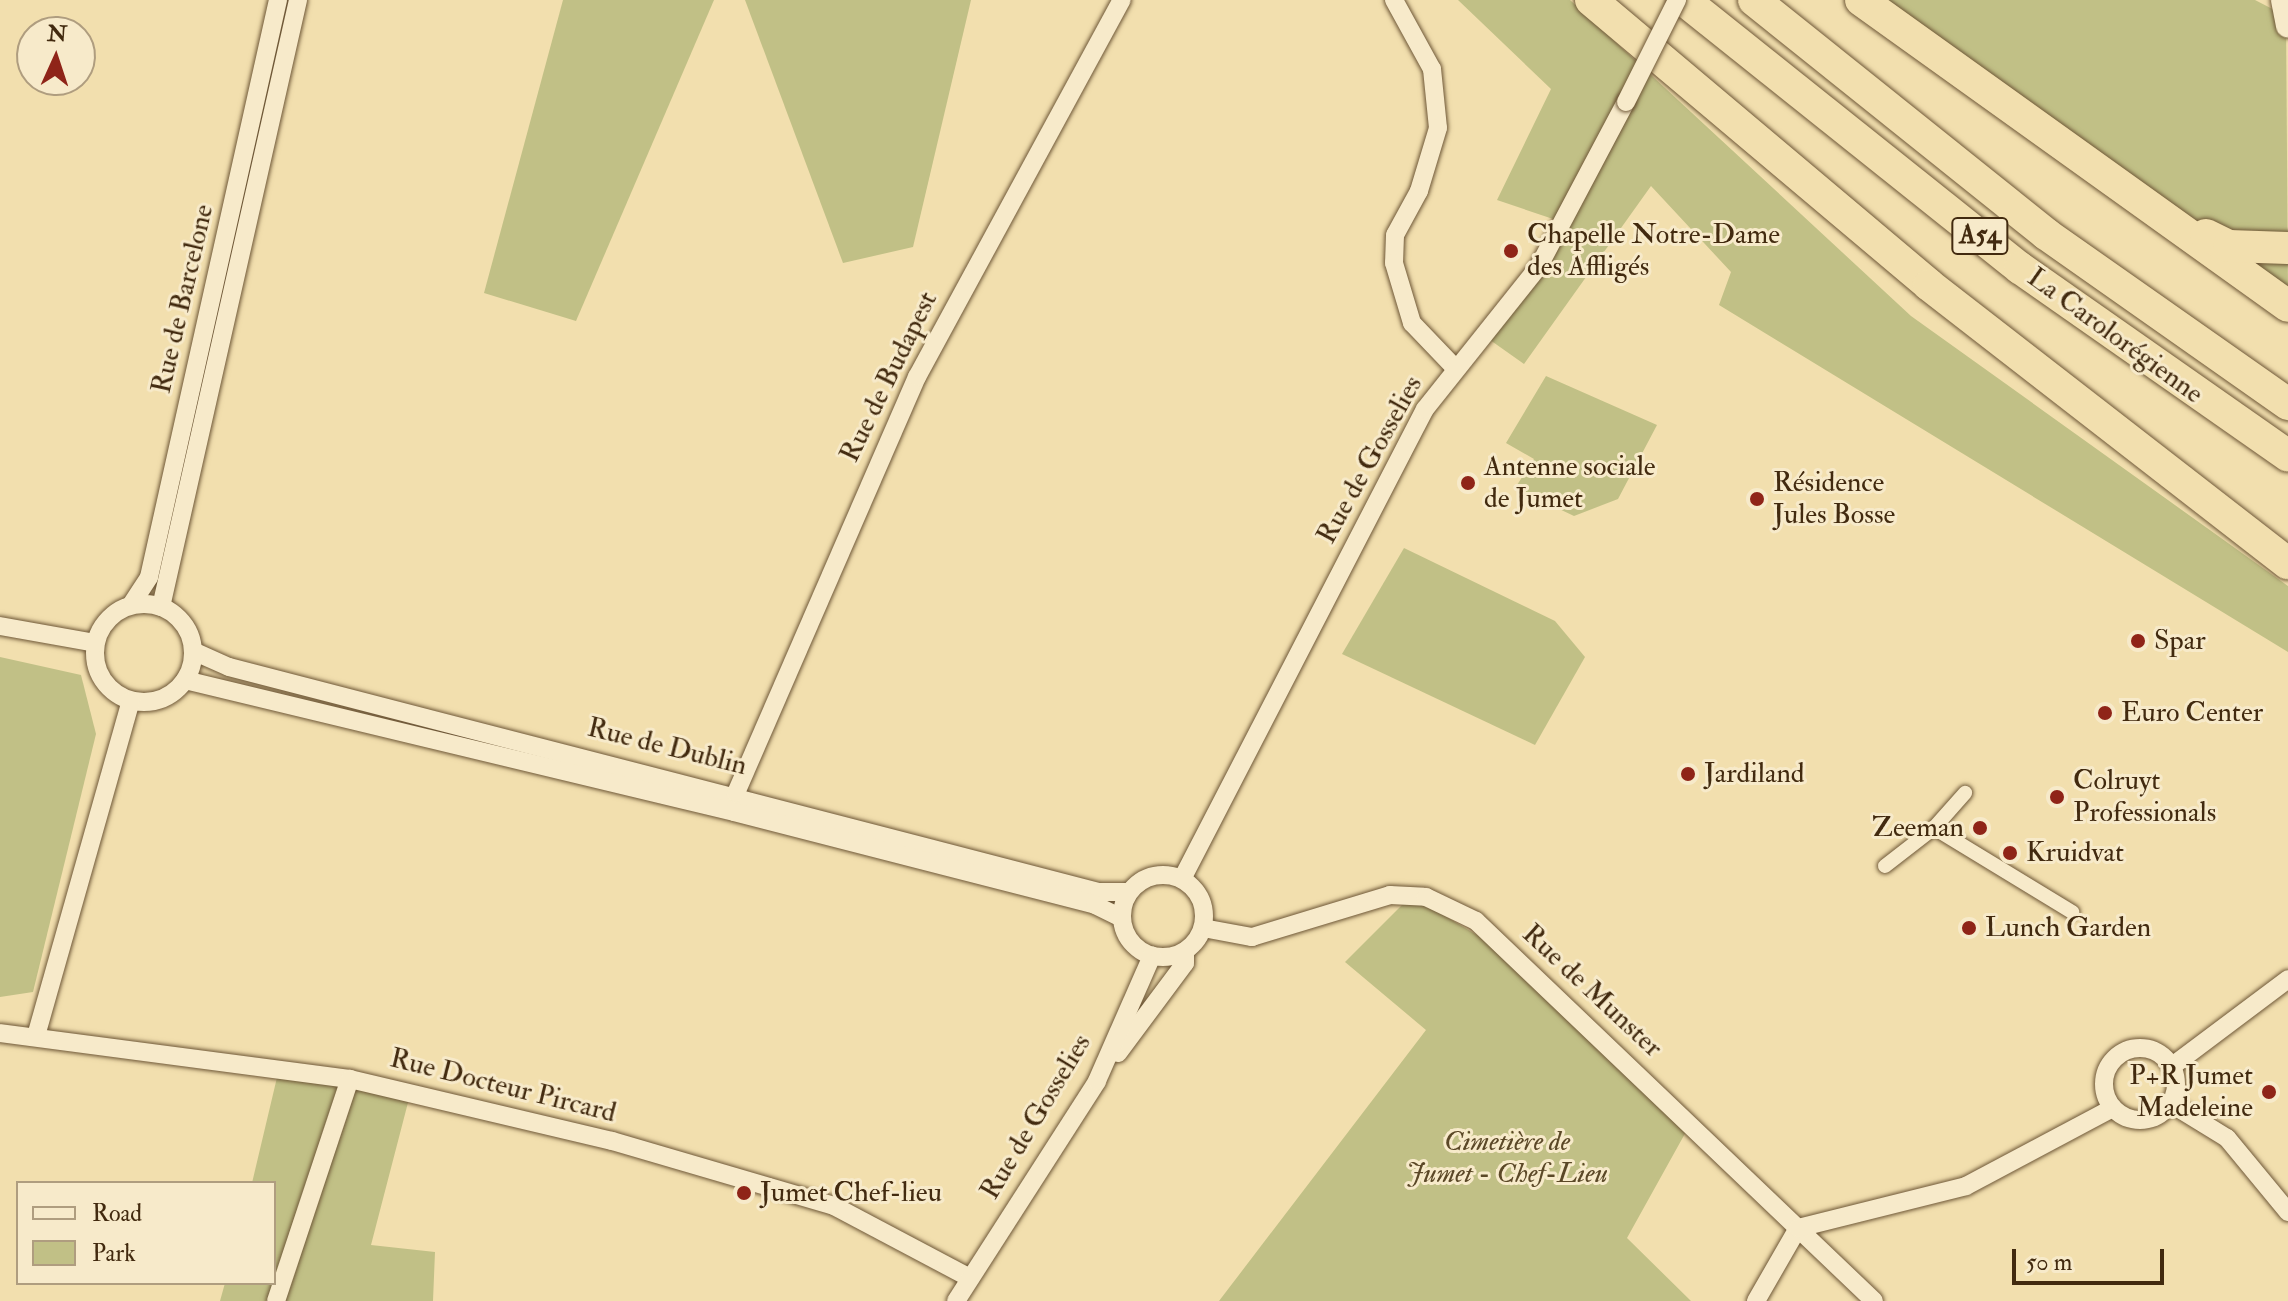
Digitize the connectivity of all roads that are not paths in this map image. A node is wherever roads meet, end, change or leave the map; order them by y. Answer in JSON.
{"nodes":[{"id":1,"x":278,"y":0,"type":"edge"},
{"id":2,"x":298,"y":0,"type":"edge"},
{"id":3,"x":1122,"y":0,"type":"edge"},
{"id":4,"x":1394,"y":0,"type":"edge"},
{"id":5,"x":1591,"y":0,"type":"edge"},
{"id":6,"x":1677,"y":0,"type":"edge"},
{"id":7,"x":1684,"y":0,"type":"edge"},
{"id":8,"x":1754,"y":0,"type":"edge"},
{"id":9,"x":1861,"y":0,"type":"edge"},
{"id":10,"x":2266,"y":0,"type":"edge"},
{"id":11,"x":2286,"y":14,"type":"edge"},
{"id":12,"x":2182,"y":224,"type":"junction"},
{"id":13,"x":2288,"y":248,"type":"edge"},
{"id":14,"x":2288,"y":306,"type":"edge"},
{"id":15,"x":1455,"y":368,"type":"junction"},
{"id":16,"x":2288,"y":404,"type":"edge"},
{"id":17,"x":2288,"y":456,"type":"edge"},
{"id":18,"x":2288,"y":563,"type":"edge"},
{"id":19,"x":131,"y":605,"type":"junction"},
{"id":20,"x":161,"y":607,"type":"junction"},
{"id":21,"x":0,"y":626,"type":"edge"},
{"id":22,"x":95,"y":643,"type":"junction"},
{"id":23,"x":193,"y":651,"type":"junction"},
{"id":24,"x":185,"y":680,"type":"junction"},
{"id":25,"x":131,"y":701,"type":"junction"},
{"id":26,"x":736,"y":793,"type":"junction"},
{"id":27,"x":1965,"y":793,"type":"dead end"},
{"id":28,"x":1934,"y":828,"type":"junction"},
{"id":29,"x":1885,"y":866,"type":"dead end"},
{"id":30,"x":1182,"y":879,"type":"junction"},
{"id":31,"x":1129,"y":892,"type":"junction"},
{"id":32,"x":2072,"y":912,"type":"dead end"},
{"id":33,"x":1122,"y":918,"type":"junction"},
{"id":34,"x":1203,"y":928,"type":"junction"},
{"id":35,"x":1185,"y":951,"type":"junction"},
{"id":36,"x":1152,"y":956,"type":"junction"},
{"id":37,"x":2288,"y":979,"type":"edge"},
{"id":38,"x":0,"y":1033,"type":"edge"},
{"id":39,"x":36,"y":1036,"type":"junction"},
{"id":40,"x":2171,"y":1067,"type":"junction"},
{"id":41,"x":350,"y":1079,"type":"junction"},
{"id":42,"x":1097,"y":1081,"type":"junction"},
{"id":43,"x":2170,"y":1103,"type":"junction"},
{"id":44,"x":2113,"y":1108,"type":"junction"},
{"id":45,"x":2288,"y":1212,"type":"edge"},
{"id":46,"x":1798,"y":1228,"type":"junction"},
{"id":47,"x":970,"y":1278,"type":"junction"},
{"id":48,"x":276,"y":1301,"type":"edge"},
{"id":49,"x":956,"y":1301,"type":"edge"},
{"id":50,"x":1756,"y":1301,"type":"edge"},
{"id":51,"x":1874,"y":1301,"type":"edge"}],
"edges":[{"from":1,"to":19,"type":"street","name":"Rue de Barcelone"},
{"from":2,"to":20,"type":"street","name":"Rue de Barcelone"},
{"from":3,"to":26,"type":"street","name":"Rue de Budapest"},
{"from":4,"to":15,"type":"street"},
{"from":5,"to":18,"type":"highway"},
{"from":6,"to":15,"type":"street","name":"Rue de Gosselies","bridge":true},
{"from":7,"to":17,"type":"highway","name":"La Carolorégienne","number":"A54"},
{"from":8,"to":16,"type":"highway","name":"La Carolorégienne","number":"A54"},
{"from":9,"to":12,"type":"highway"},
{"from":10,"to":11,"type":"street"},
{"from":12,"to":13,"type":"highway"},
{"from":12,"to":14,"type":"highway"},
{"from":15,"to":30,"type":"street","name":"Rue de Gosselies"},
{"from":19,"to":20,"type":"street"},
{"from":19,"to":22,"type":"street"},
{"from":20,"to":23,"type":"street"},
{"from":21,"to":22,"type":"street"},
{"from":22,"to":25,"type":"street"},
{"from":23,"to":24,"type":"street"},
{"from":23,"to":26,"type":"street","name":"Rue de Dublin"},
{"from":24,"to":25,"type":"street"},
{"from":24,"to":33,"type":"street","name":"Rue de Dublin"},
{"from":25,"to":39,"type":"street"},
{"from":26,"to":31,"type":"street","name":"Rue de Dublin"},
{"from":27,"to":28,"type":"street"},
{"from":28,"to":29,"type":"street"},
{"from":28,"to":32,"type":"street"},
{"from":30,"to":31,"type":"street"},
{"from":30,"to":34,"type":"street"},
{"from":31,"to":33,"type":"street"},
{"from":33,"to":36,"type":"street"},
{"from":34,"to":35,"type":"street"},
{"from":34,"to":46,"type":"street","name":"Rue de Munster"},
{"from":35,"to":36,"type":"street"},
{"from":35,"to":42,"type":"street"},
{"from":36,"to":42,"type":"street","name":"Rue de Gosselies"},
{"from":37,"to":40,"type":"street"},
{"from":38,"to":39,"type":"street","name":"Rue Docteur Pircard"},
{"from":39,"to":41,"type":"street","name":"Rue Docteur Pircard"},
{"from":40,"to":43,"type":"street"},
{"from":40,"to":44,"type":"street"},
{"from":41,"to":47,"type":"street","name":"Rue Docteur Pircard"},
{"from":41,"to":48,"type":"street"},
{"from":42,"to":47,"type":"street","name":"Rue de Gosselies"},
{"from":43,"to":44,"type":"street"},
{"from":43,"to":45,"type":"street"},
{"from":44,"to":46,"type":"street"},
{"from":46,"to":50,"type":"street"},
{"from":46,"to":51,"type":"street","name":"Rue de Munster"},
{"from":47,"to":49,"type":"street","name":"Rue de Gosselies"}]}
